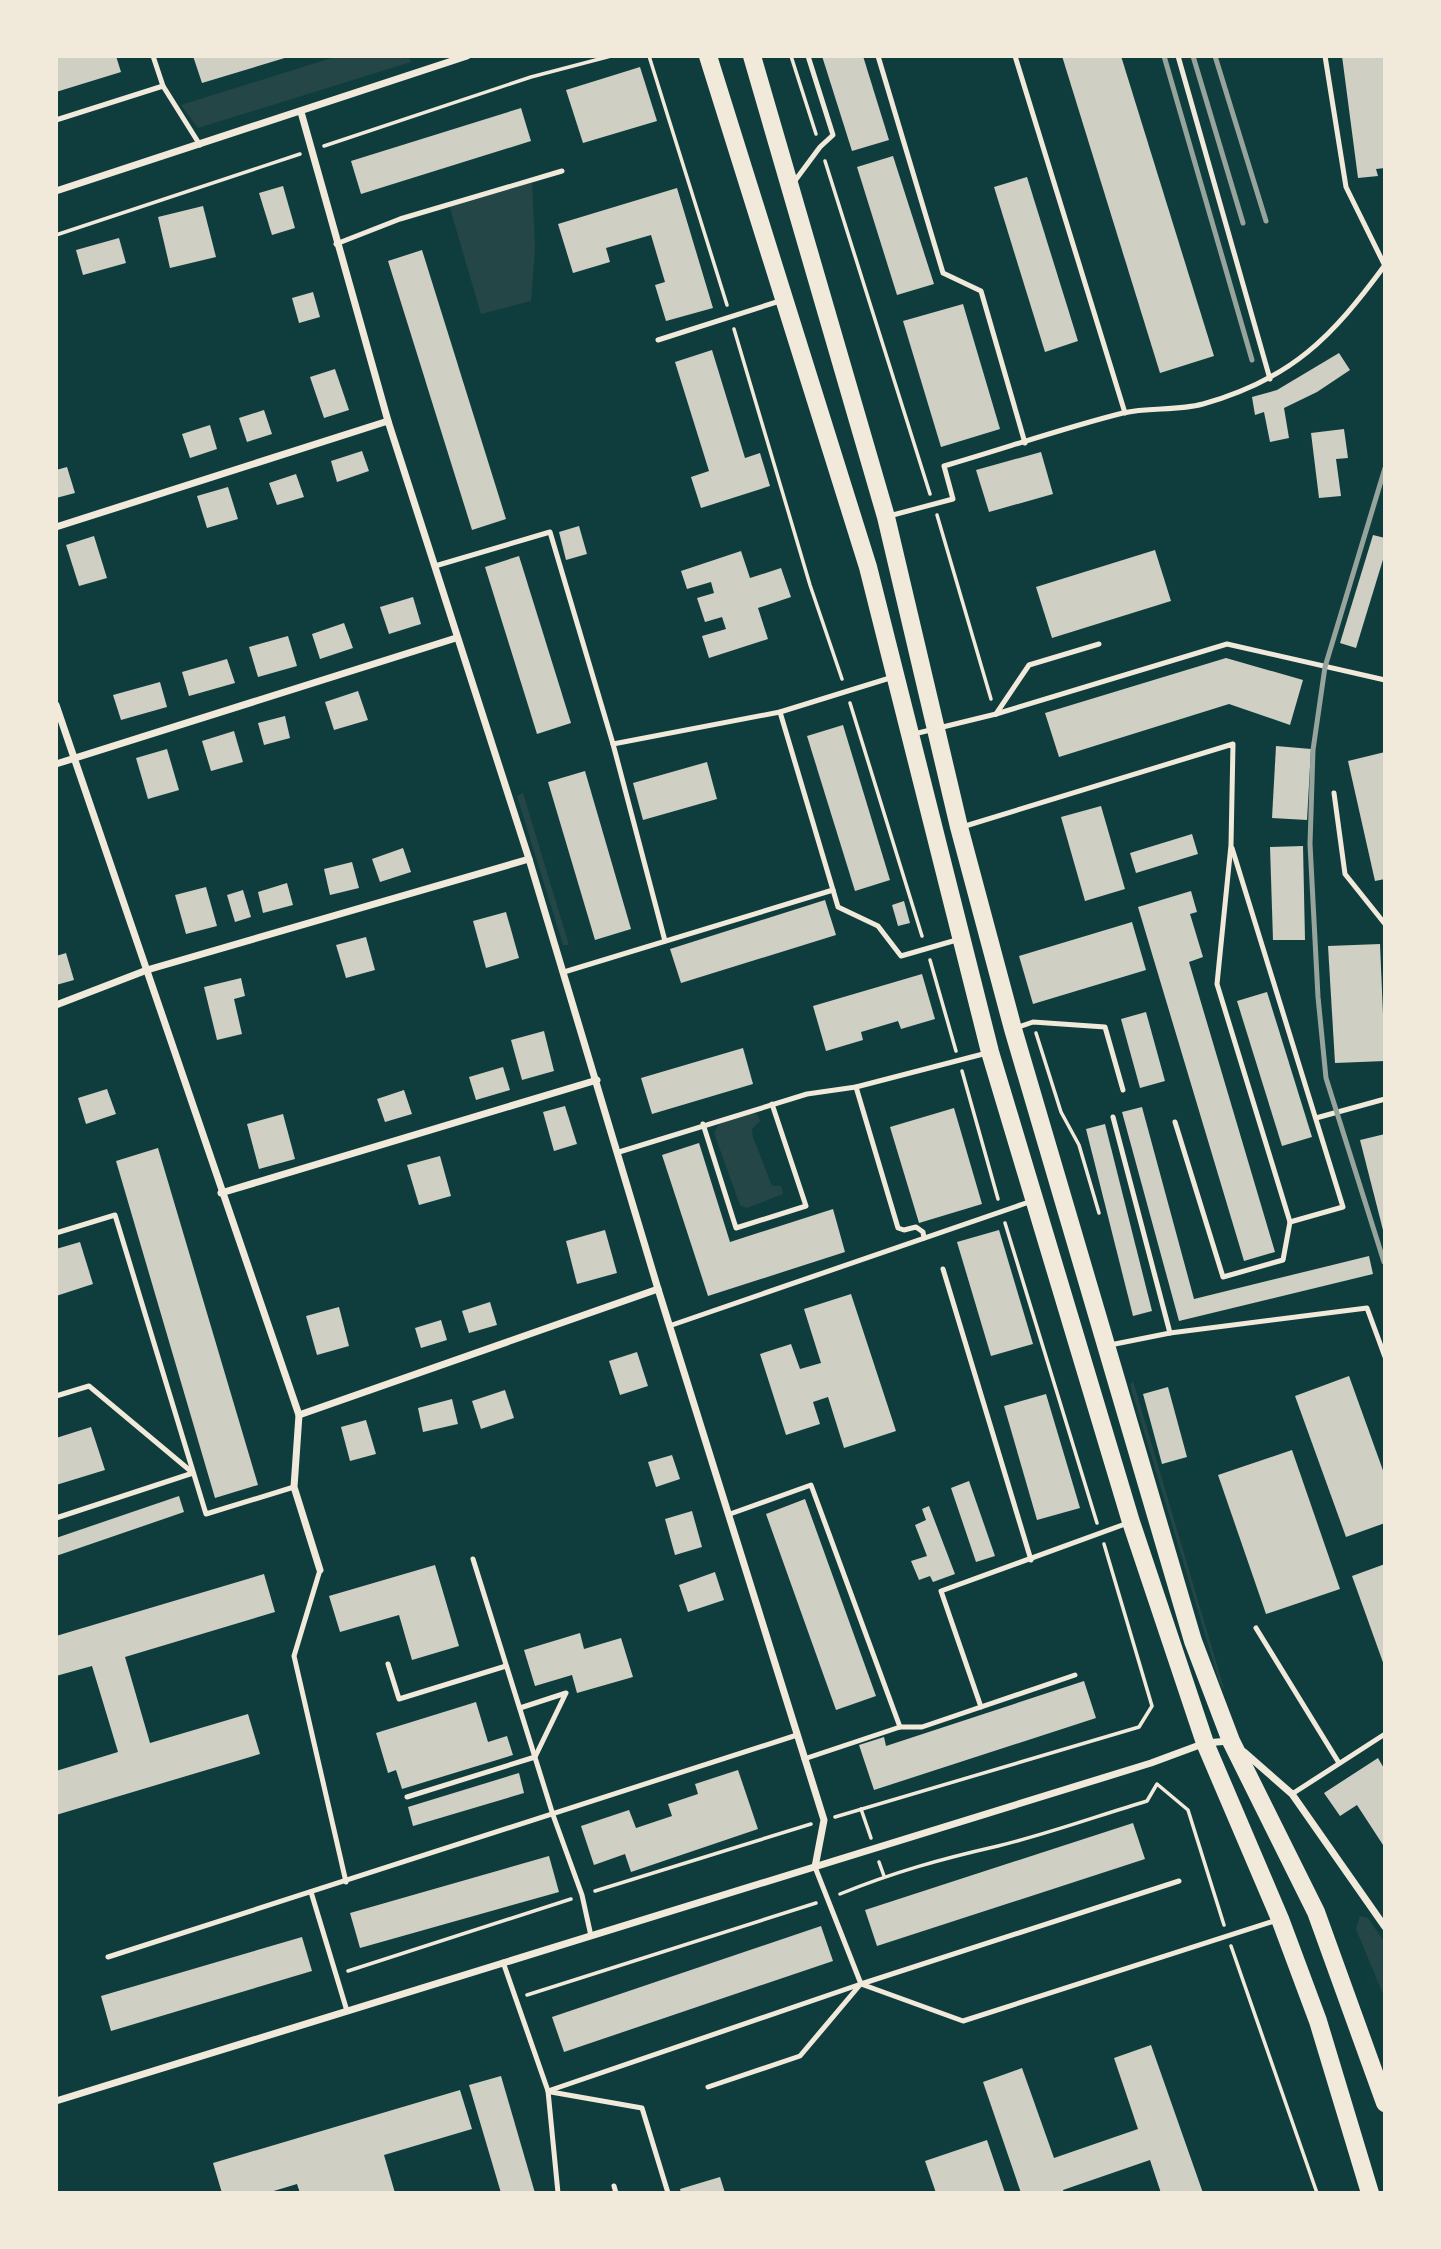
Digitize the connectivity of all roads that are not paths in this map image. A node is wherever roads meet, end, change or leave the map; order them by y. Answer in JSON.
{"nodes":[{"id":1,"x":153,"y":56,"type":"edge"},
{"id":2,"x":467,"y":56,"type":"edge"},
{"id":3,"x":708,"y":56,"type":"edge"},
{"id":4,"x":752,"y":56,"type":"edge"},
{"id":5,"x":808,"y":56,"type":"edge"},
{"id":6,"x":878,"y":56,"type":"edge"},
{"id":7,"x":1015,"y":56,"type":"edge"},
{"id":8,"x":1178,"y":56,"type":"edge"},
{"id":9,"x":1325,"y":56,"type":"edge"},
{"id":10,"x":163,"y":86,"type":"junction"},
{"id":11,"x":300,"y":112,"type":"junction"},
{"id":12,"x":56,"y":120,"type":"edge"},
{"id":13,"x":200,"y":145,"type":"junction"},
{"id":14,"x":562,"y":171,"type":"dead end"},
{"id":15,"x":791,"y":188,"type":"junction"},
{"id":16,"x":56,"y":191,"type":"edge"},
{"id":17,"x":336,"y":244,"type":"junction"},
{"id":18,"x":1385,"y":265,"type":"edge"},
{"id":19,"x":786,"y":299,"type":"junction"},
{"id":20,"x":658,"y":340,"type":"dead end"},
{"id":21,"x":1270,"y":379,"type":"junction"},
{"id":22,"x":1125,"y":413,"type":"junction"},
{"id":23,"x":388,"y":421,"type":"junction"},
{"id":24,"x":1025,"y":443,"type":"junction"},
{"id":25,"x":886,"y":517,"type":"junction"},
{"id":26,"x":56,"y":527,"type":"edge"},
{"id":27,"x":435,"y":566,"type":"junction"},
{"id":28,"x":456,"y":638,"type":"junction"},
{"id":29,"x":1099,"y":644,"type":"dead end"},
{"id":30,"x":896,"y":676,"type":"junction"},
{"id":31,"x":1385,"y":680,"type":"edge"},
{"id":32,"x":56,"y":705,"type":"edge"},
{"id":33,"x":780,"y":712,"type":"junction"},
{"id":34,"x":996,"y":714,"type":"junction"},
{"id":35,"x":937,"y":728,"type":"junction"},
{"id":36,"x":911,"y":735,"type":"junction"},
{"id":37,"x":613,"y":744,"type":"junction"},
{"id":38,"x":76,"y":757,"type":"junction"},
{"id":39,"x":56,"y":764,"type":"edge"},
{"id":40,"x":1334,"y":793,"type":"dead end"},
{"id":41,"x":959,"y":827,"type":"junction"},
{"id":42,"x":1231,"y":845,"type":"junction"},
{"id":43,"x":529,"y":859,"type":"junction"},
{"id":44,"x":833,"y":890,"type":"junction"},
{"id":45,"x":1385,"y":924,"type":"edge"},
{"id":46,"x":960,"y":939,"type":"junction"},
{"id":47,"x":665,"y":941,"type":"junction"},
{"id":48,"x":148,"y":970,"type":"junction"},
{"id":49,"x":564,"y":972,"type":"junction"},
{"id":50,"x":56,"y":1005,"type":"edge"},
{"id":51,"x":1013,"y":1029,"type":"junction"},
{"id":52,"x":990,"y":1052,"type":"junction"},
{"id":53,"x":597,"y":1080,"type":"junction"},
{"id":54,"x":856,"y":1087,"type":"junction"},
{"id":55,"x":1123,"y":1090,"type":"dead end"},
{"id":56,"x":1385,"y":1099,"type":"edge"},
{"id":57,"x":772,"y":1104,"type":"junction"},
{"id":58,"x":1113,"y":1117,"type":"dead end"},
{"id":59,"x":1316,"y":1118,"type":"junction"},
{"id":60,"x":1175,"y":1122,"type":"dead end"},
{"id":61,"x":703,"y":1124,"type":"junction"},
{"id":62,"x":619,"y":1152,"type":"junction"},
{"id":63,"x":221,"y":1193,"type":"junction"},
{"id":64,"x":1035,"y":1200,"type":"junction"},
{"id":65,"x":1290,"y":1222,"type":"junction"},
{"id":66,"x":56,"y":1233,"type":"edge"},
{"id":67,"x":924,"y":1238,"type":"junction"},
{"id":68,"x":943,"y":1269,"type":"dead end"},
{"id":69,"x":659,"y":1289,"type":"junction"},
{"id":70,"x":672,"y":1325,"type":"junction"},
{"id":71,"x":1170,"y":1333,"type":"junction"},
{"id":72,"x":1107,"y":1346,"type":"junction"},
{"id":73,"x":1385,"y":1357,"type":"edge"},
{"id":74,"x":56,"y":1396,"type":"edge"},
{"id":75,"x":299,"y":1415,"type":"junction"},
{"id":76,"x":193,"y":1473,"type":"junction"},
{"id":77,"x":294,"y":1487,"type":"junction"},
{"id":78,"x":730,"y":1514,"type":"junction"},
{"id":79,"x":56,"y":1518,"type":"edge"},
{"id":80,"x":1131,"y":1522,"type":"junction"},
{"id":81,"x":473,"y":1559,"type":"dead end"},
{"id":82,"x":1031,"y":1560,"type":"junction"},
{"id":83,"x":320,"y":1570,"type":"joint"},
{"id":84,"x":1256,"y":1628,"type":"dead end"},
{"id":85,"x":388,"y":1664,"type":"dead end"},
{"id":86,"x":506,"y":1666,"type":"junction"},
{"id":87,"x":1075,"y":1675,"type":"dead end"},
{"id":88,"x":981,"y":1707,"type":"junction"},
{"id":89,"x":520,"y":1709,"type":"junction"},
{"id":90,"x":900,"y":1727,"type":"junction"},
{"id":91,"x":1385,"y":1734,"type":"edge"},
{"id":92,"x":797,"y":1735,"type":"junction"},
{"id":93,"x":1231,"y":1741,"type":"junction"},
{"id":94,"x":1205,"y":1743,"type":"junction"},
{"id":95,"x":535,"y":1758,"type":"junction"},
{"id":96,"x":804,"y":1759,"type":"junction"},
{"id":97,"x":1339,"y":1763,"type":"junction"},
{"id":98,"x":1292,"y":1794,"type":"junction"},
{"id":99,"x":407,"y":1797,"type":"dead end"},
{"id":100,"x":553,"y":1815,"type":"junction"},
{"id":101,"x":815,"y":1867,"type":"junction"},
{"id":102,"x":1179,"y":1881,"type":"dead end"},
{"id":103,"x":346,"y":1882,"type":"junction"},
{"id":104,"x":311,"y":1892,"type":"junction"},
{"id":105,"x":1280,"y":1919,"type":"junction"},
{"id":106,"x":1385,"y":1927,"type":"edge"},
{"id":107,"x":591,"y":1936,"type":"junction"},
{"id":108,"x":108,"y":1957,"type":"dead end"},
{"id":109,"x":503,"y":1962,"type":"junction"},
{"id":110,"x":861,"y":1984,"type":"junction"},
{"id":111,"x":347,"y":2011,"type":"junction"},
{"id":112,"x":708,"y":2087,"type":"dead end"},
{"id":113,"x":548,"y":2091,"type":"junction"},
{"id":114,"x":56,"y":2102,"type":"edge"},
{"id":115,"x":1385,"y":2103,"type":"edge"},
{"id":116,"x":558,"y":2193,"type":"edge"},
{"id":117,"x":668,"y":2193,"type":"edge"},
{"id":118,"x":1370,"y":2193,"type":"edge"}],
"edges":[{"from":1,"to":10,"type":"lane"},
{"from":2,"to":11,"type":"street"},
{"from":3,"to":19,"type":"main road"},
{"from":4,"to":15,"type":"main road"},
{"from":5,"to":15,"type":"lane"},
{"from":6,"to":24,"type":"lane"},
{"from":7,"to":22,"type":"lane"},
{"from":8,"to":21,"type":"lane"},
{"from":9,"to":18,"type":"lane"},
{"from":10,"to":12,"type":"lane"},
{"from":10,"to":13,"type":"lane"},
{"from":11,"to":13,"type":"street"},
{"from":11,"to":17,"type":"street"},
{"from":13,"to":16,"type":"street"},
{"from":14,"to":17,"type":"lane"},
{"from":15,"to":25,"type":"main road"},
{"from":17,"to":23,"type":"street"},
{"from":18,"to":21,"type":"lane"},
{"from":19,"to":20,"type":"lane"},
{"from":19,"to":30,"type":"main road"},
{"from":21,"to":22,"type":"lane"},
{"from":22,"to":24,"type":"lane"},
{"from":23,"to":26,"type":"street"},
{"from":23,"to":27,"type":"street"},
{"from":24,"to":25,"type":"lane"},
{"from":25,"to":35,"type":"main road"},
{"from":27,"to":28,"type":"street"},
{"from":27,"to":37,"type":"lane"},
{"from":28,"to":38,"type":"street"},
{"from":28,"to":43,"type":"street"},
{"from":29,"to":34,"type":"lane"},
{"from":30,"to":33,"type":"lane"},
{"from":30,"to":36,"type":"main road"},
{"from":31,"to":34,"type":"lane"},
{"from":32,"to":38,"type":"street"},
{"from":33,"to":37,"type":"lane"},
{"from":33,"to":44,"type":"lane"},
{"from":34,"to":35,"type":"lane"},
{"from":35,"to":36,"type":"lane"},
{"from":35,"to":41,"type":"main road"},
{"from":36,"to":46,"type":"main road"},
{"from":37,"to":47,"type":"lane"},
{"from":38,"to":39,"type":"street"},
{"from":38,"to":48,"type":"street"},
{"from":40,"to":45,"type":"lane"},
{"from":41,"to":42,"type":"lane"},
{"from":41,"to":51,"type":"main road"},
{"from":42,"to":59,"type":"lane"},
{"from":42,"to":65,"type":"lane"},
{"from":43,"to":48,"type":"street"},
{"from":43,"to":49,"type":"street"},
{"from":44,"to":46,"type":"lane"},
{"from":44,"to":47,"type":"lane"},
{"from":46,"to":52,"type":"main road"},
{"from":47,"to":49,"type":"lane"},
{"from":48,"to":50,"type":"street"},
{"from":48,"to":63,"type":"street"},
{"from":49,"to":53,"type":"street"},
{"from":51,"to":55,"type":"lane"},
{"from":51,"to":72,"type":"main road"},
{"from":52,"to":54,"type":"lane"},
{"from":52,"to":64,"type":"main road"},
{"from":53,"to":62,"type":"street"},
{"from":53,"to":63,"type":"street"},
{"from":54,"to":57,"type":"lane"},
{"from":54,"to":67,"type":"lane"},
{"from":56,"to":59,"type":"lane"},
{"from":57,"to":61,"type":"lane"},
{"from":57,"to":61,"type":"lane"},
{"from":58,"to":71,"type":"lane"},
{"from":59,"to":65,"type":"lane"},
{"from":60,"to":65,"type":"lane"},
{"from":61,"to":62,"type":"lane"},
{"from":62,"to":69,"type":"street"},
{"from":63,"to":75,"type":"street"},
{"from":64,"to":67,"type":"lane"},
{"from":64,"to":80,"type":"main road"},
{"from":66,"to":76,"type":"lane"},
{"from":67,"to":70,"type":"lane"},
{"from":68,"to":82,"type":"lane"},
{"from":69,"to":70,"type":"street"},
{"from":69,"to":75,"type":"street"},
{"from":70,"to":78,"type":"street"},
{"from":71,"to":72,"type":"lane"},
{"from":71,"to":73,"type":"lane"},
{"from":72,"to":93,"type":"main road"},
{"from":74,"to":76,"type":"lane"},
{"from":75,"to":77,"type":"street"},
{"from":76,"to":77,"type":"lane"},
{"from":76,"to":79,"type":"lane"},
{"from":77,"to":83,"type":"street"},
{"from":78,"to":90,"type":"lane"},
{"from":78,"to":92,"type":"street"},
{"from":80,"to":82,"type":"lane"},
{"from":80,"to":94,"type":"main road"},
{"from":81,"to":86,"type":"lane"},
{"from":82,"to":88,"type":"lane"},
{"from":83,"to":103,"type":"lane"},
{"from":84,"to":97,"type":"lane"},
{"from":85,"to":86,"type":"lane"},
{"from":86,"to":89,"type":"lane"},
{"from":87,"to":88,"type":"lane"},
{"from":88,"to":90,"type":"lane"},
{"from":89,"to":95,"type":"lane"},
{"from":89,"to":95,"type":"lane"},
{"from":90,"to":96,"type":"lane"},
{"from":91,"to":97,"type":"lane"},
{"from":92,"to":96,"type":"street"},
{"from":92,"to":100,"type":"lane"},
{"from":93,"to":94,"type":"street"},
{"from":93,"to":98,"type":"street"},
{"from":93,"to":115,"type":"main road"},
{"from":94,"to":101,"type":"street"},
{"from":94,"to":105,"type":"main road"},
{"from":95,"to":99,"type":"lane"},
{"from":95,"to":100,"type":"lane"},
{"from":96,"to":101,"type":"street"},
{"from":97,"to":98,"type":"lane"},
{"from":98,"to":106,"type":"street"},
{"from":100,"to":103,"type":"lane"},
{"from":100,"to":107,"type":"lane"},
{"from":101,"to":107,"type":"street"},
{"from":101,"to":110,"type":"lane"},
{"from":102,"to":110,"type":"lane"},
{"from":103,"to":104,"type":"lane"},
{"from":104,"to":108,"type":"lane"},
{"from":104,"to":111,"type":"lane"},
{"from":105,"to":110,"type":"lane"},
{"from":105,"to":118,"type":"main road"},
{"from":107,"to":109,"type":"street"},
{"from":109,"to":111,"type":"street"},
{"from":109,"to":113,"type":"lane"},
{"from":110,"to":112,"type":"lane"},
{"from":110,"to":113,"type":"lane"},
{"from":111,"to":114,"type":"street"},
{"from":113,"to":116,"type":"lane"},
{"from":113,"to":117,"type":"lane"}]}
